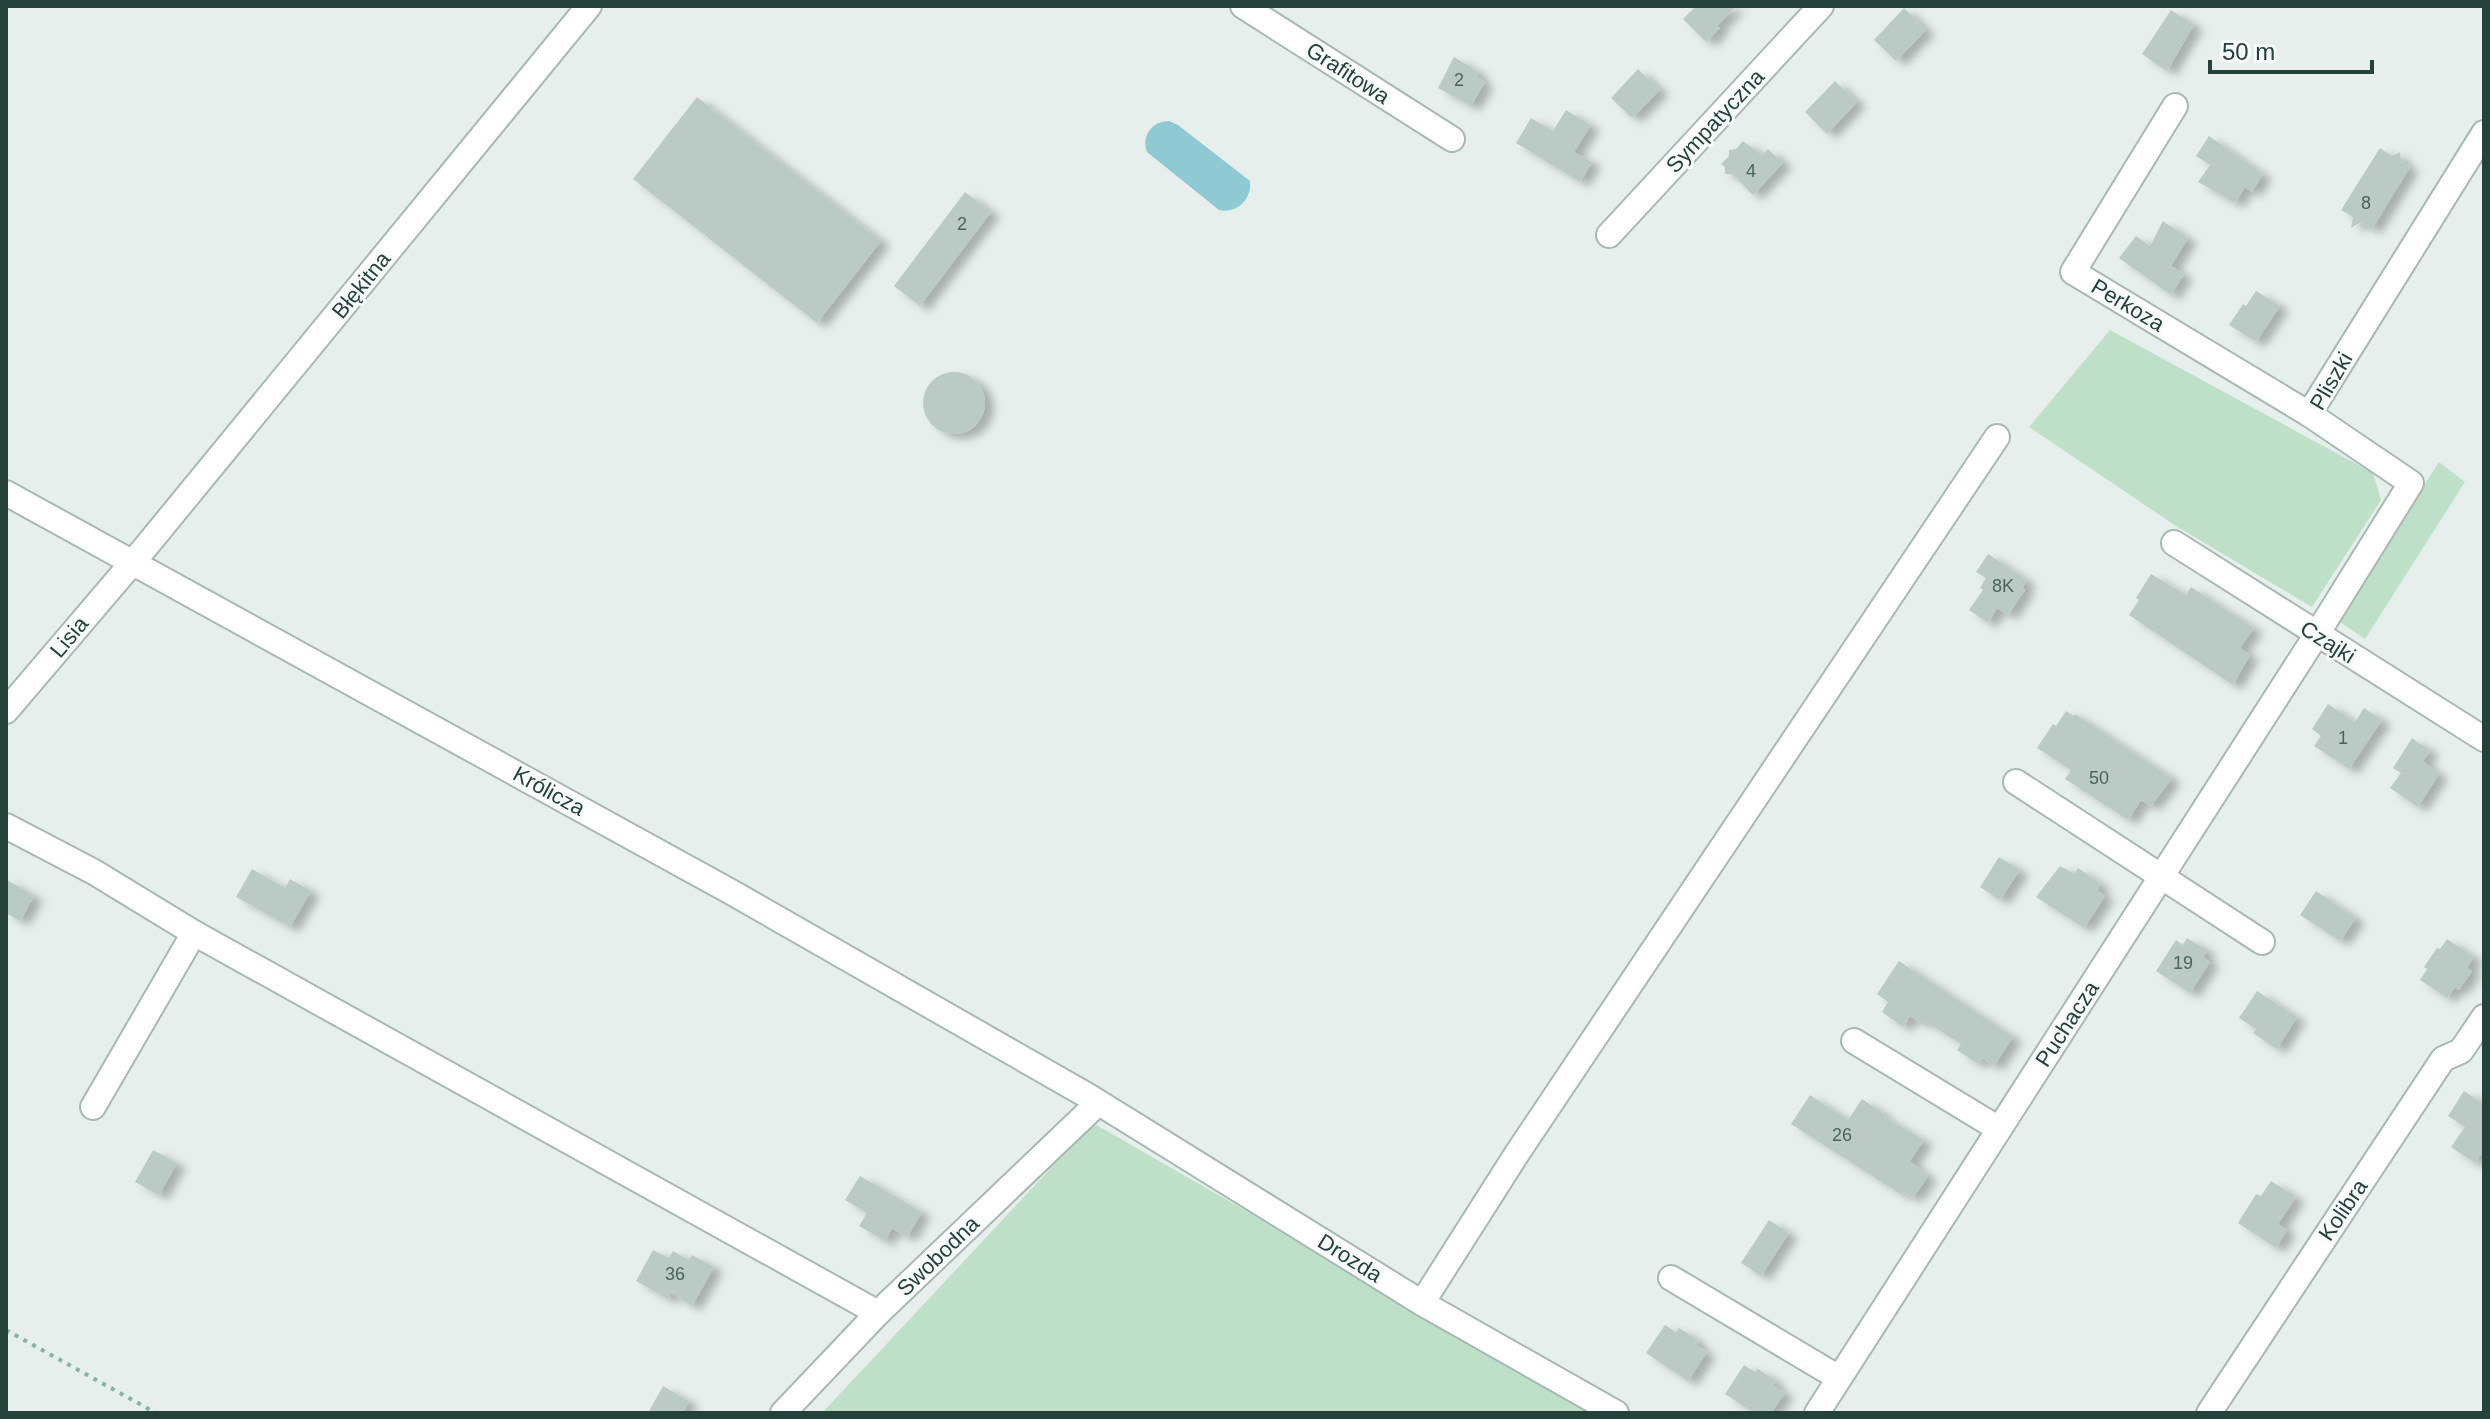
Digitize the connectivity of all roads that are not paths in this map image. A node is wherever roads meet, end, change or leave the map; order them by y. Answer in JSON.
{"nodes":[{"id":1,"x":589,"y":6,"type":"edge"},
{"id":2,"x":1243,"y":6,"type":"edge"},
{"id":3,"x":1821,"y":6,"type":"edge"},
{"id":4,"x":2175,"y":106,"type":"dead end"},
{"id":5,"x":2484,"y":133,"type":"edge"},
{"id":6,"x":1452,"y":139,"type":"dead end"},
{"id":7,"x":1609,"y":235,"type":"dead end"},
{"id":8,"x":2309,"y":414,"type":"junction"},
{"id":9,"x":1997,"y":437,"type":"dead end"},
{"id":10,"x":6,"y":493,"type":"edge"},
{"id":11,"x":2174,"y":543,"type":"dead end"},
{"id":12,"x":132,"y":562,"type":"junction"},
{"id":13,"x":2317,"y":634,"type":"junction"},
{"id":14,"x":6,"y":711,"type":"edge"},
{"id":15,"x":2484,"y":739,"type":"edge"},
{"id":16,"x":2016,"y":782,"type":"dead end"},
{"id":17,"x":6,"y":826,"type":"edge"},
{"id":18,"x":2160,"y":878,"type":"junction"},
{"id":19,"x":194,"y":933,"type":"junction"},
{"id":20,"x":2262,"y":942,"type":"dead end"},
{"id":21,"x":2484,"y":1017,"type":"edge"},
{"id":22,"x":1854,"y":1041,"type":"dead end"},
{"id":23,"x":1093,"y":1099,"type":"junction"},
{"id":24,"x":93,"y":1107,"type":"dead end"},
{"id":25,"x":1999,"y":1129,"type":"junction"},
{"id":26,"x":1671,"y":1278,"type":"dead end"},
{"id":27,"x":1422,"y":1303,"type":"junction"},
{"id":28,"x":878,"y":1313,"type":"junction"},
{"id":29,"x":1839,"y":1378,"type":"junction"},
{"id":30,"x":783,"y":1413,"type":"edge"},
{"id":31,"x":1616,"y":1413,"type":"edge"},
{"id":32,"x":1817,"y":1413,"type":"edge"},
{"id":33,"x":2209,"y":1413,"type":"edge"}],
"edges":[{"from":1,"to":12,"type":"street","name":"Błękitna"},
{"from":2,"to":6,"type":"street","name":"Grafitowa"},
{"from":3,"to":7,"type":"street","name":"Sympatyczna"},
{"from":4,"to":8,"type":"street","name":"Perkoza"},
{"from":5,"to":8,"type":"street","name":"Pliszki"},
{"from":8,"to":13,"type":"street","name":"Pliszki"},
{"from":9,"to":27,"type":"street"},
{"from":10,"to":12,"type":"street","name":"Królicza"},
{"from":11,"to":13,"type":"street","name":"Czajki"},
{"from":12,"to":14,"type":"street","name":"Lisia"},
{"from":12,"to":23,"type":"street","name":"Królicza"},
{"from":13,"to":15,"type":"street","name":"Czajki"},
{"from":13,"to":18,"type":"street","name":"Puchacza"},
{"from":16,"to":18,"type":"street"},
{"from":17,"to":19,"type":"street"},
{"from":18,"to":20,"type":"street"},
{"from":18,"to":25,"type":"street","name":"Puchacza"},
{"from":19,"to":24,"type":"street"},
{"from":19,"to":28,"type":"street"},
{"from":21,"to":33,"type":"street","name":"Kolibra"},
{"from":22,"to":25,"type":"street"},
{"from":23,"to":27,"type":"street","name":"Drozda"},
{"from":23,"to":28,"type":"street","name":"Swobodna"},
{"from":25,"to":29,"type":"street","name":"Puchacza"},
{"from":26,"to":29,"type":"street"},
{"from":27,"to":31,"type":"street","name":"Drozda"},
{"from":28,"to":30,"type":"street","name":"Swobodna"},
{"from":29,"to":32,"type":"street","name":"Puchacza"}]}
